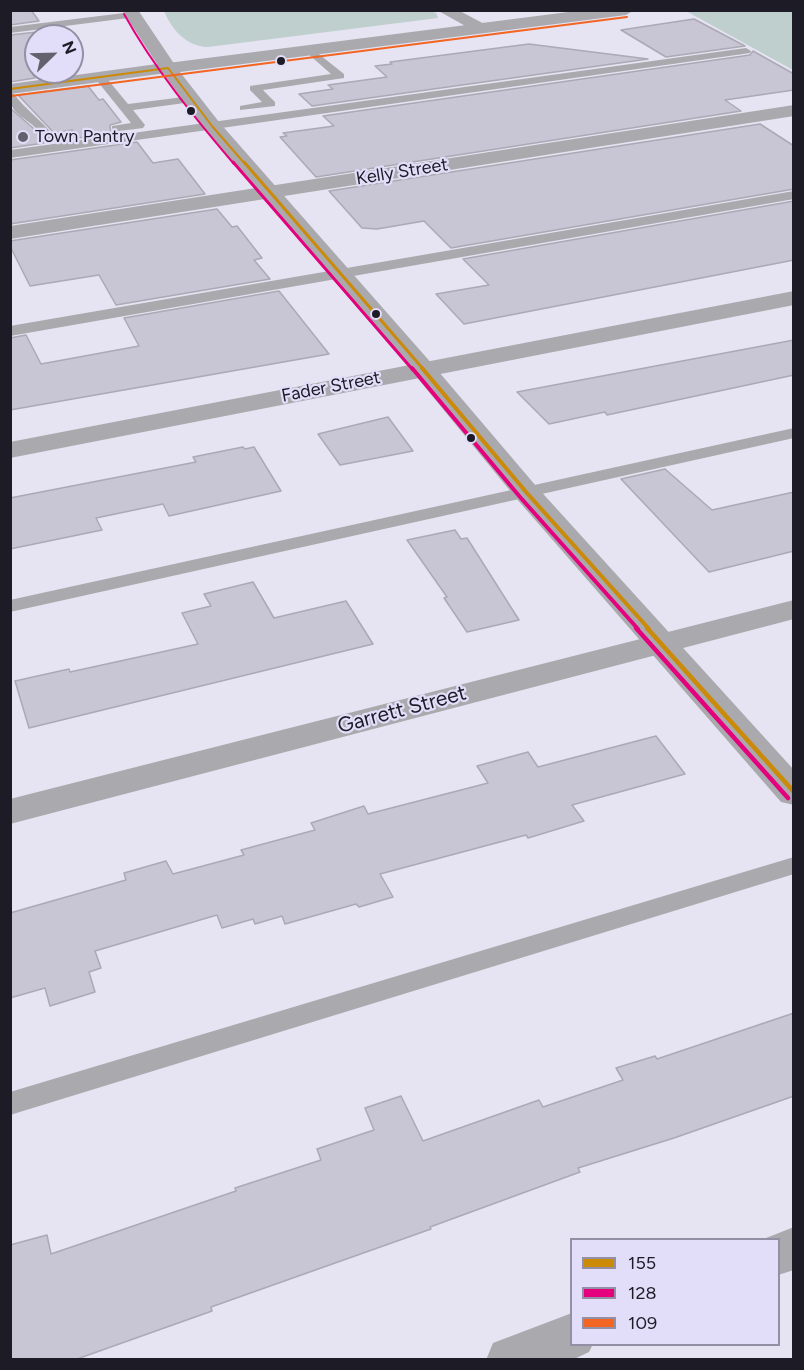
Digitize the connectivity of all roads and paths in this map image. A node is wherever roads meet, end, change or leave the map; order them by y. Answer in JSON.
{"nodes":[{"id":1,"x":445,"y":10,"type":"edge"},
{"id":2,"x":626,"y":10,"type":"edge"},
{"id":3,"x":134,"y":18,"type":"edge"},
{"id":4,"x":482,"y":29,"type":"junction"},
{"id":5,"x":10,"y":30,"type":"edge"},
{"id":6,"x":116,"y":30,"type":"dead end"},
{"id":7,"x":310,"y":50,"type":"junction"},
{"id":8,"x":746,"y":51,"type":"dead end"},
{"id":9,"x":168,"y":68,"type":"junction"},
{"id":10,"x":84,"y":77,"type":"edge"},
{"id":11,"x":100,"y":77,"type":"junction"},
{"id":12,"x":10,"y":96,"type":"edge"},
{"id":13,"x":124,"y":108,"type":"junction"},
{"id":14,"x":237,"y":109,"type":"dead end"},
{"id":15,"x":794,"y":110,"type":"edge"},
{"id":16,"x":206,"y":113,"type":"junction"},
{"id":17,"x":10,"y":154,"type":"edge"},
{"id":18,"x":269,"y":193,"type":"junction"},
{"id":19,"x":794,"y":195,"type":"edge"},
{"id":20,"x":10,"y":233,"type":"edge"},
{"id":21,"x":340,"y":275,"type":"junction"},
{"id":22,"x":794,"y":298,"type":"edge"},
{"id":23,"x":10,"y":331,"type":"edge"},
{"id":24,"x":424,"y":369,"type":"junction"},
{"id":25,"x":794,"y":433,"type":"edge"},
{"id":26,"x":10,"y":450,"type":"edge"},
{"id":27,"x":526,"y":492,"type":"junction"},
{"id":28,"x":10,"y":606,"type":"edge"},
{"id":29,"x":794,"y":609,"type":"edge"},
{"id":30,"x":662,"y":643,"type":"junction"},
{"id":31,"x":794,"y":793,"type":"edge"},
{"id":32,"x":10,"y":812,"type":"edge"},
{"id":33,"x":794,"y":865,"type":"edge"},
{"id":34,"x":10,"y":1104,"type":"edge"},
{"id":35,"x":570,"y":1337,"type":"edge"},
{"id":36,"x":511,"y":1359,"type":"edge"}],
"edges":[{"from":1,"to":4,"type":"street"},
{"from":2,"to":4,"type":"main road"},
{"from":3,"to":5,"type":"lane"},
{"from":3,"to":6,"type":"lane"},
{"from":3,"to":9,"type":"street"},
{"from":4,"to":7,"type":"main road"},
{"from":7,"to":9,"type":"main road"},
{"from":7,"to":14,"type":"lane"},
{"from":8,"to":16,"type":"lane"},
{"from":9,"to":11,"type":"street"},
{"from":9,"to":16,"type":"main road"},
{"from":10,"to":11,"type":"street"},
{"from":11,"to":13,"type":"lane"},
{"from":12,"to":13,"type":"lane"},
{"from":13,"to":16,"type":"lane"},
{"from":15,"to":18,"type":"street","name":"Kelly Street"},
{"from":16,"to":17,"type":"lane"},
{"from":16,"to":18,"type":"main road"},
{"from":18,"to":20,"type":"street","name":"Kelly Street"},
{"from":18,"to":21,"type":"main road"},
{"from":19,"to":21,"type":"lane"},
{"from":21,"to":23,"type":"lane"},
{"from":21,"to":24,"type":"main road"},
{"from":22,"to":24,"type":"street","name":"Fader Street"},
{"from":24,"to":26,"type":"street","name":"Fader Street"},
{"from":24,"to":27,"type":"main road"},
{"from":25,"to":27,"type":"lane"},
{"from":27,"to":28,"type":"lane"},
{"from":27,"to":30,"type":"main road"},
{"from":29,"to":30,"type":"street","name":"Garrett Street"},
{"from":30,"to":31,"type":"main road"},
{"from":30,"to":32,"type":"street","name":"Garrett Street"},
{"from":33,"to":34,"type":"lane"},
{"from":35,"to":36,"type":"street"}]}
